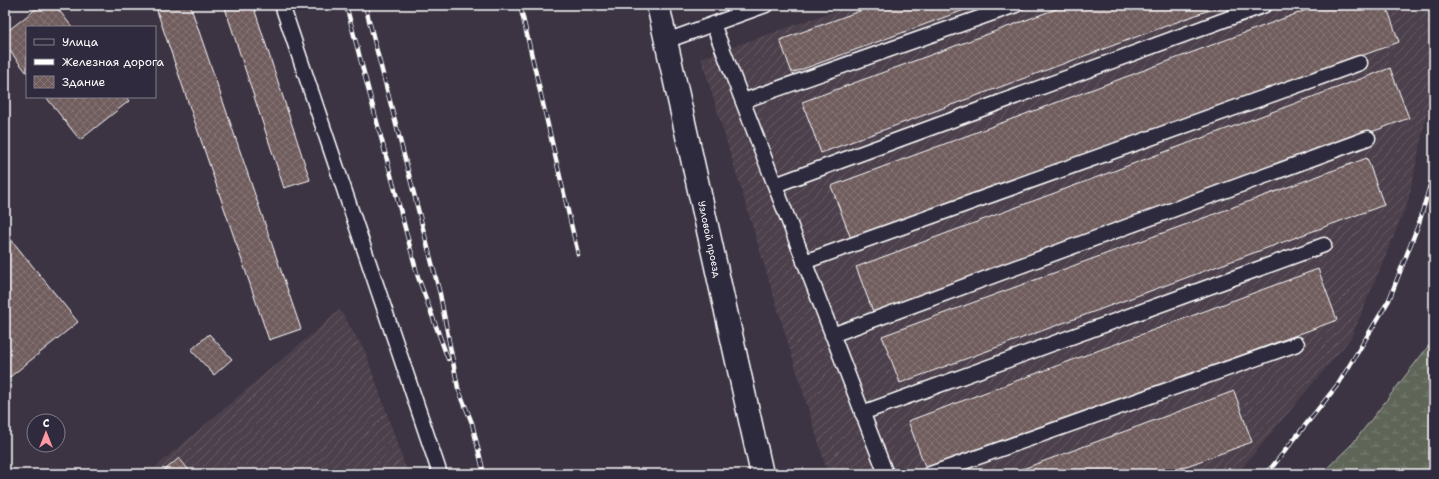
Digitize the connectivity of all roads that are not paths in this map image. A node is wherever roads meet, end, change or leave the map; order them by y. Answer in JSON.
{"nodes":[{"id":1,"x":282,"y":5,"type":"edge"},
{"id":2,"x":658,"y":5,"type":"edge"},
{"id":3,"x":766,"y":5,"type":"edge"},
{"id":4,"x":1016,"y":5,"type":"edge"},
{"id":5,"x":1265,"y":5,"type":"edge"},
{"id":6,"x":713,"y":24,"type":"junction"},
{"id":7,"x":666,"y":41,"type":"junction"},
{"id":8,"x":1360,"y":63,"type":"dead end"},
{"id":9,"x":743,"y":101,"type":"junction"},
{"id":10,"x":1368,"y":138,"type":"dead end"},
{"id":11,"x":775,"y":185,"type":"junction"},
{"id":12,"x":1324,"y":245,"type":"dead end"},
{"id":13,"x":804,"y":262,"type":"junction"},
{"id":14,"x":832,"y":335,"type":"junction"},
{"id":15,"x":1297,"y":344,"type":"dead end"},
{"id":16,"x":862,"y":413,"type":"junction"},
{"id":17,"x":440,"y":474,"type":"edge"},
{"id":18,"x":762,"y":474,"type":"edge"},
{"id":19,"x":886,"y":474,"type":"edge"},
{"id":20,"x":930,"y":474,"type":"edge"}],
"edges":[{"from":1,"to":17,"type":"lane"},
{"from":2,"to":7,"type":"street","name":"Узловой проезд"},
{"from":3,"to":6,"type":"lane"},
{"from":4,"to":9,"type":"lane"},
{"from":5,"to":11,"type":"lane"},
{"from":6,"to":7,"type":"lane"},
{"from":6,"to":9,"type":"lane"},
{"from":7,"to":18,"type":"street","name":"Узловой проезд"},
{"from":8,"to":13,"type":"lane"},
{"from":9,"to":11,"type":"lane"},
{"from":10,"to":14,"type":"lane"},
{"from":11,"to":13,"type":"lane"},
{"from":12,"to":16,"type":"lane"},
{"from":13,"to":14,"type":"lane"},
{"from":14,"to":16,"type":"lane"},
{"from":15,"to":20,"type":"lane"},
{"from":16,"to":19,"type":"lane"}]}
